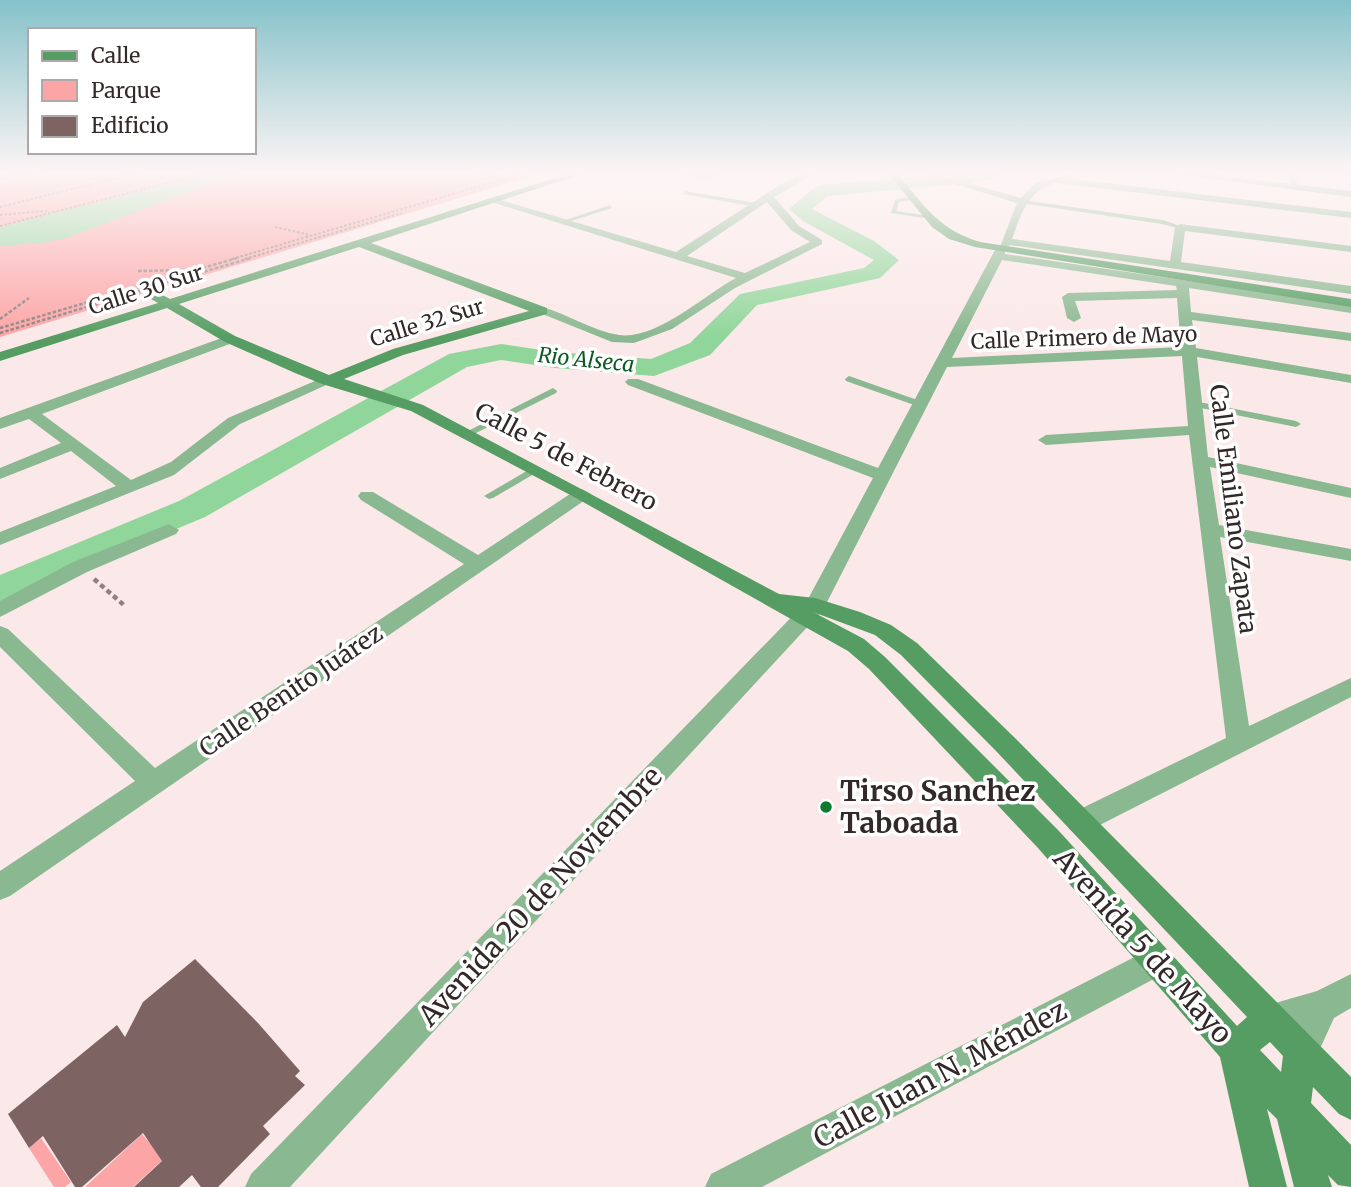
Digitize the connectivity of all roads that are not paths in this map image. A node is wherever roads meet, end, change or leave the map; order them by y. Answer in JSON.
{"nodes":[{"id":1,"x":380,"y":227,"type":"edge"},
{"id":2,"x":409,"y":227,"type":"edge"},
{"id":3,"x":581,"y":227,"type":"edge"},
{"id":4,"x":722,"y":227,"type":"edge"},
{"id":5,"x":794,"y":227,"type":"edge"},
{"id":6,"x":939,"y":227,"type":"edge"},
{"id":7,"x":1011,"y":227,"type":"edge"},
{"id":8,"x":1180,"y":227,"type":"edge"},
{"id":9,"x":1183,"y":227,"type":"edge"},
{"id":10,"x":345,"y":238,"type":"junction"},
{"id":11,"x":359,"y":243,"type":"junction"},
{"id":12,"x":1002,"y":248,"type":"junction"},
{"id":13,"x":1351,"y":249,"type":"edge"},
{"id":14,"x":677,"y":257,"type":"junction"},
{"id":15,"x":1088,"y":261,"type":"junction"},
{"id":16,"x":1175,"y":265,"type":"junction"},
{"id":17,"x":746,"y":277,"type":"junction"},
{"id":18,"x":1182,"y":289,"type":"junction"},
{"id":19,"x":1351,"y":290,"type":"edge"},
{"id":20,"x":157,"y":293,"type":"junction"},
{"id":21,"x":1351,"y":296,"type":"edge"},
{"id":22,"x":1351,"y":303,"type":"edge"},
{"id":23,"x":1351,"y":309,"type":"edge"},
{"id":24,"x":542,"y":311,"type":"junction"},
{"id":25,"x":1185,"y":315,"type":"junction"},
{"id":26,"x":1074,"y":317,"type":"dead end"},
{"id":27,"x":1351,"y":337,"type":"edge"},
{"id":28,"x":230,"y":339,"type":"junction"},
{"id":29,"x":0,"y":344,"type":"edge"},
{"id":30,"x":1188,"y":351,"type":"junction"},
{"id":31,"x":0,"y":357,"type":"edge"},
{"id":32,"x":942,"y":363,"type":"junction"},
{"id":33,"x":849,"y":379,"type":"dead end"},
{"id":34,"x":1351,"y":379,"type":"edge"},
{"id":35,"x":327,"y":381,"type":"junction"},
{"id":36,"x":633,"y":382,"type":"dead end"},
{"id":37,"x":553,"y":391,"type":"dead end"},
{"id":38,"x":920,"y":404,"type":"junction"},
{"id":39,"x":1194,"y":404,"type":"junction"},
{"id":40,"x":31,"y":413,"type":"junction"},
{"id":41,"x":0,"y":424,"type":"edge"},
{"id":42,"x":1296,"y":424,"type":"dead end"},
{"id":43,"x":1196,"y":430,"type":"junction"},
{"id":44,"x":467,"y":434,"type":"junction"},
{"id":45,"x":1046,"y":440,"type":"dead end"},
{"id":46,"x":71,"y":445,"type":"junction"},
{"id":47,"x":1200,"y":460,"type":"junction"},
{"id":48,"x":535,"y":469,"type":"junction"},
{"id":49,"x":0,"y":474,"type":"edge"},
{"id":50,"x":882,"y":475,"type":"junction"},
{"id":51,"x":129,"y":487,"type":"junction"},
{"id":52,"x":1351,"y":493,"type":"edge"},
{"id":53,"x":582,"y":494,"type":"junction"},
{"id":54,"x":367,"y":496,"type":"dead end"},
{"id":55,"x":489,"y":496,"type":"dead end"},
{"id":56,"x":1209,"y":529,"type":"junction"},
{"id":57,"x":169,"y":530,"type":"dead end"},
{"id":58,"x":0,"y":539,"type":"edge"},
{"id":59,"x":1351,"y":555,"type":"edge"},
{"id":60,"x":478,"y":564,"type":"junction"},
{"id":61,"x":0,"y":610,"type":"edge"},
{"id":62,"x":810,"y":611,"type":"junction"},
{"id":63,"x":0,"y":634,"type":"edge"},
{"id":64,"x":1351,"y":687,"type":"edge"},
{"id":65,"x":1239,"y":741,"type":"junction"},
{"id":66,"x":154,"y":783,"type":"junction"},
{"id":67,"x":1080,"y":822,"type":"junction"},
{"id":68,"x":0,"y":887,"type":"edge"},
{"id":69,"x":1156,"y":961,"type":"junction"},
{"id":70,"x":1351,"y":990,"type":"edge"},
{"id":71,"x":1322,"y":1006,"type":"junction"},
{"id":72,"x":1270,"y":1020,"type":"junction"},
{"id":73,"x":1235,"y":1049,"type":"junction"},
{"id":74,"x":1301,"y":1052,"type":"junction"},
{"id":75,"x":1351,"y":1102,"type":"edge"},
{"id":76,"x":1292,"y":1109,"type":"junction"},
{"id":77,"x":1351,"y":1172,"type":"edge"},
{"id":78,"x":264,"y":1187,"type":"edge"},
{"id":79,"x":724,"y":1187,"type":"edge"},
{"id":80,"x":1268,"y":1187,"type":"edge"},
{"id":81,"x":1313,"y":1187,"type":"edge"}],
"edges":[{"from":1,"to":10,"type":"main road","name":"Calle 30 Sur"},
{"from":2,"to":11,"type":"main road","name":"Calle 30 Sur"},
{"from":3,"to":14,"type":"street"},
{"from":4,"to":14,"type":"street"},
{"from":5,"to":17,"type":"street"},
{"from":6,"to":12,"type":"main road"},
{"from":7,"to":12,"type":"street","name":"Avenida 20 de Noviembre"},
{"from":8,"to":16,"type":"street"},
{"from":9,"to":13,"type":"street"},
{"from":10,"to":11,"type":"main road"},
{"from":10,"to":20,"type":"main road","name":"Calle 30 Sur"},
{"from":11,"to":20,"type":"main road","name":"Calle 30 Sur"},
{"from":11,"to":24,"type":"main road"},
{"from":12,"to":15,"type":"main road"},
{"from":12,"to":16,"type":"street"},
{"from":12,"to":18,"type":"street"},
{"from":12,"to":32,"type":"street","name":"Avenida 20 de Noviembre"},
{"from":14,"to":17,"type":"street"},
{"from":15,"to":21,"type":"main road"},
{"from":15,"to":22,"type":"main road"},
{"from":16,"to":19,"type":"street"},
{"from":17,"to":24,"type":"street"},
{"from":18,"to":23,"type":"street"},
{"from":18,"to":25,"type":"street","name":"Calle Emiliano Zapata"},
{"from":18,"to":26,"type":"street"},
{"from":20,"to":28,"type":"main road","name":"Calle 5 de Febrero"},
{"from":20,"to":29,"type":"main road","name":"Calle 30 Sur"},
{"from":20,"to":31,"type":"main road","name":"Calle 30 Sur"},
{"from":24,"to":35,"type":"main road","name":"Calle 32 Sur"},
{"from":25,"to":27,"type":"street"},
{"from":25,"to":30,"type":"street","name":"Calle Emiliano Zapata"},
{"from":28,"to":35,"type":"main road","name":"Calle 5 de Febrero"},
{"from":28,"to":40,"type":"street"},
{"from":30,"to":32,"type":"street","name":"Calle Primero de Mayo"},
{"from":30,"to":34,"type":"street","name":"Calle Primero de Mayo"},
{"from":30,"to":39,"type":"street","name":"Calle Emiliano Zapata"},
{"from":32,"to":38,"type":"street","name":"Avenida 20 de Noviembre"},
{"from":33,"to":38,"type":"lane"},
{"from":35,"to":44,"type":"main road","name":"Calle 5 de Febrero"},
{"from":35,"to":51,"type":"street"},
{"from":36,"to":50,"type":"street"},
{"from":37,"to":44,"type":"lane"},
{"from":38,"to":50,"type":"street","name":"Avenida 20 de Noviembre"},
{"from":39,"to":42,"type":"lane"},
{"from":39,"to":43,"type":"street","name":"Calle Emiliano Zapata"},
{"from":40,"to":41,"type":"street"},
{"from":40,"to":46,"type":"street"},
{"from":43,"to":45,"type":"street"},
{"from":43,"to":47,"type":"street","name":"Calle Emiliano Zapata"},
{"from":44,"to":48,"type":"main road","name":"Calle 5 de Febrero"},
{"from":46,"to":49,"type":"street"},
{"from":46,"to":51,"type":"street"},
{"from":47,"to":52,"type":"street"},
{"from":47,"to":56,"type":"street","name":"Calle Emiliano Zapata"},
{"from":48,"to":53,"type":"main road","name":"Calle 5 de Febrero"},
{"from":48,"to":55,"type":"lane"},
{"from":50,"to":62,"type":"street","name":"Avenida 20 de Noviembre"},
{"from":51,"to":58,"type":"street"},
{"from":53,"to":60,"type":"street","name":"Calle Benito Juárez"},
{"from":53,"to":62,"type":"main road","name":"Calle 5 de Febrero"},
{"from":54,"to":60,"type":"street"},
{"from":56,"to":59,"type":"street"},
{"from":56,"to":65,"type":"street","name":"Calle Emiliano Zapata"},
{"from":57,"to":61,"type":"street"},
{"from":60,"to":66,"type":"street","name":"Calle Benito Juárez"},
{"from":62,"to":67,"type":"main road","name":"Avenida 5 de Mayo"},
{"from":62,"to":69,"type":"main road","name":"Avenida 5 de Mayo"},
{"from":62,"to":78,"type":"street","name":"Avenida 20 de Noviembre"},
{"from":63,"to":66,"type":"street"},
{"from":64,"to":65,"type":"street"},
{"from":65,"to":67,"type":"street"},
{"from":66,"to":68,"type":"street","name":"Calle Benito Juárez"},
{"from":67,"to":72,"type":"main road","name":"Avenida 5 de Mayo"},
{"from":69,"to":73,"type":"main road","name":"Avenida 5 de Mayo"},
{"from":69,"to":79,"type":"street","name":"Calle Juan N. Méndez"},
{"from":70,"to":71,"type":"street"},
{"from":71,"to":72,"type":"street"},
{"from":71,"to":74,"type":"street"},
{"from":72,"to":73,"type":"main road"},
{"from":72,"to":74,"type":"main road","name":"Avenida 5 de Mayo"},
{"from":73,"to":76,"type":"main road","name":"Avenida 5 de Mayo"},
{"from":73,"to":80,"type":"main road"},
{"from":74,"to":75,"type":"main road","name":"Avenida 5 de Mayo"},
{"from":74,"to":76,"type":"main road"},
{"from":76,"to":77,"type":"main road","name":"Avenida 5 de Mayo"},
{"from":76,"to":81,"type":"main road"}]}
